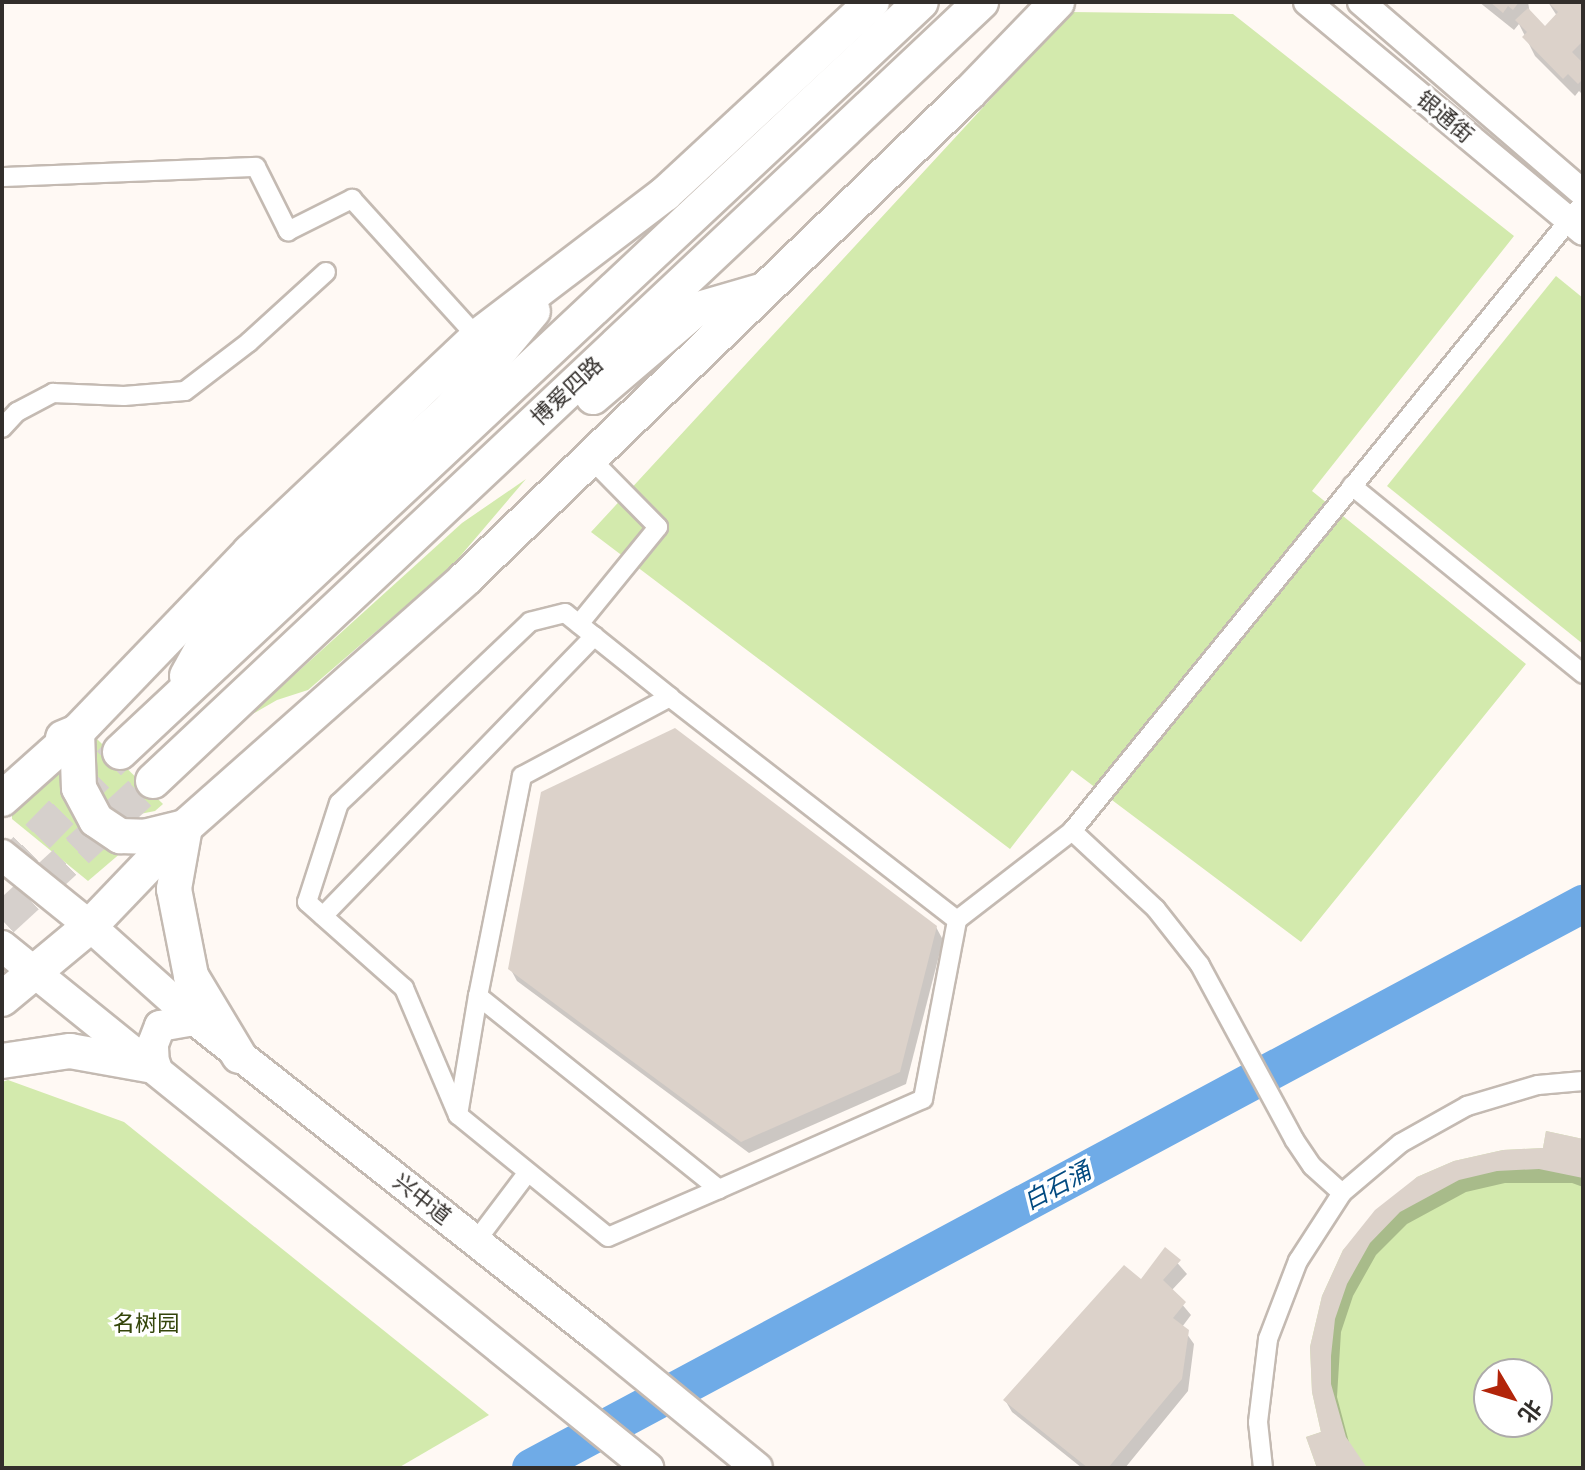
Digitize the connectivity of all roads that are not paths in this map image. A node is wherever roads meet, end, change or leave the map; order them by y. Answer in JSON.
{"nodes":[{"id":1,"x":872,"y":2,"type":"edge"},
{"id":2,"x":921,"y":2,"type":"edge"},
{"id":3,"x":981,"y":2,"type":"edge"},
{"id":4,"x":1057,"y":2,"type":"edge"},
{"id":5,"x":1307,"y":2,"type":"edge"},
{"id":6,"x":1361,"y":2,"type":"edge"},
{"id":7,"x":2,"y":177,"type":"edge"},
{"id":8,"x":1583,"y":193,"type":"edge"},
{"id":9,"x":665,"y":194,"type":"junction"},
{"id":10,"x":1578,"y":218,"type":"edge"},
{"id":11,"x":326,"y":272,"type":"dead end"},
{"id":12,"x":767,"y":289,"type":"junction"},
{"id":13,"x":477,"y":337,"type":"junction"},
{"id":14,"x":546,"y":411,"type":"junction"},
{"id":15,"x":2,"y":428,"type":"edge"},
{"id":16,"x":589,"y":457,"type":"junction"},
{"id":17,"x":1352,"y":486,"type":"junction"},
{"id":18,"x":579,"y":624,"type":"junction"},
{"id":19,"x":594,"y":636,"type":"junction"},
{"id":20,"x":1583,"y":674,"type":"edge"},
{"id":21,"x":182,"y":694,"type":"junction"},
{"id":22,"x":670,"y":697,"type":"junction"},
{"id":23,"x":77,"y":732,"type":"junction"},
{"id":24,"x":120,"y":752,"type":"tunnel mouth"},
{"id":25,"x":2,"y":768,"type":"edge"},
{"id":26,"x":153,"y":781,"type":"tunnel mouth"},
{"id":27,"x":2,"y":799,"type":"edge"},
{"id":28,"x":185,"y":827,"type":"junction"},
{"id":29,"x":1072,"y":831,"type":"junction"},
{"id":30,"x":2,"y":855,"type":"edge"},
{"id":31,"x":323,"y":916,"type":"junction"},
{"id":32,"x":957,"y":920,"type":"junction"},
{"id":33,"x":90,"y":926,"type":"junction"},
{"id":34,"x":2,"y":946,"type":"edge"},
{"id":35,"x":34,"y":973,"type":"junction"},
{"id":36,"x":478,"y":996,"type":"junction"},
{"id":37,"x":2,"y":999,"type":"edge"},
{"id":38,"x":195,"y":1020,"type":"junction"},
{"id":39,"x":239,"y":1056,"type":"junction"},
{"id":40,"x":2,"y":1061,"type":"edge"},
{"id":41,"x":154,"y":1066,"type":"junction"},
{"id":42,"x":1583,"y":1081,"type":"edge"},
{"id":43,"x":458,"y":1115,"type":"junction"},
{"id":44,"x":528,"y":1172,"type":"junction"},
{"id":45,"x":719,"y":1189,"type":"junction"},
{"id":46,"x":1342,"y":1193,"type":"junction"},
{"id":47,"x":476,"y":1241,"type":"junction"},
{"id":48,"x":648,"y":1468,"type":"edge"},
{"id":49,"x":757,"y":1468,"type":"edge"},
{"id":50,"x":1263,"y":1468,"type":"edge"}],
"edges":[{"from":1,"to":9,"type":"highway"},
{"from":2,"to":21,"type":"highway","name":"博爱四路"},
{"from":3,"to":14,"type":"highway","name":"博爱四路"},
{"from":4,"to":12,"type":"highway"},
{"from":5,"to":10,"type":"street","name":"银通街"},
{"from":6,"to":8,"type":"street","name":"银通街"},
{"from":7,"to":13,"type":"street"},
{"from":9,"to":13,"type":"highway"},
{"from":9,"to":21,"type":"highway"},
{"from":10,"to":17,"type":"street"},
{"from":11,"to":15,"type":"street"},
{"from":12,"to":14,"type":"highway"},
{"from":12,"to":16,"type":"highway"},
{"from":13,"to":23,"type":"highway"},
{"from":14,"to":26,"type":"highway","name":"博爱四路"},
{"from":16,"to":18,"type":"street"},
{"from":16,"to":28,"type":"highway"},
{"from":17,"to":20,"type":"street"},
{"from":17,"to":29,"type":"street"},
{"from":18,"to":19,"type":"street"},
{"from":18,"to":31,"type":"street"},
{"from":19,"to":22,"type":"street"},
{"from":19,"to":31,"type":"street"},
{"from":21,"to":24,"type":"highway","name":"博爱四路"},
{"from":22,"to":32,"type":"street"},
{"from":22,"to":36,"type":"street"},
{"from":23,"to":25,"type":"highway"},
{"from":23,"to":27,"type":"highway"},
{"from":23,"to":28,"type":"highway"},
{"from":28,"to":33,"type":"highway"},
{"from":28,"to":39,"type":"highway"},
{"from":29,"to":32,"type":"street"},
{"from":29,"to":46,"type":"street"},
{"from":30,"to":33,"type":"main road","name":"兴中道"},
{"from":31,"to":43,"type":"street"},
{"from":32,"to":45,"type":"street"},
{"from":33,"to":35,"type":"highway"},
{"from":33,"to":38,"type":"main road","name":"兴中道"},
{"from":34,"to":35,"type":"main road"},
{"from":35,"to":37,"type":"highway"},
{"from":35,"to":41,"type":"main road"},
{"from":36,"to":43,"type":"street"},
{"from":36,"to":45,"type":"street"},
{"from":38,"to":39,"type":"main road","name":"兴中道"},
{"from":38,"to":41,"type":"main road"},
{"from":39,"to":47,"type":"main road","name":"兴中道"},
{"from":40,"to":41,"type":"highway"},
{"from":41,"to":48,"type":"main road"},
{"from":42,"to":46,"type":"street"},
{"from":43,"to":44,"type":"street"},
{"from":44,"to":45,"type":"street"},
{"from":44,"to":47,"type":"street"},
{"from":46,"to":50,"type":"street"},
{"from":47,"to":49,"type":"main road","name":"兴中道"}]}
